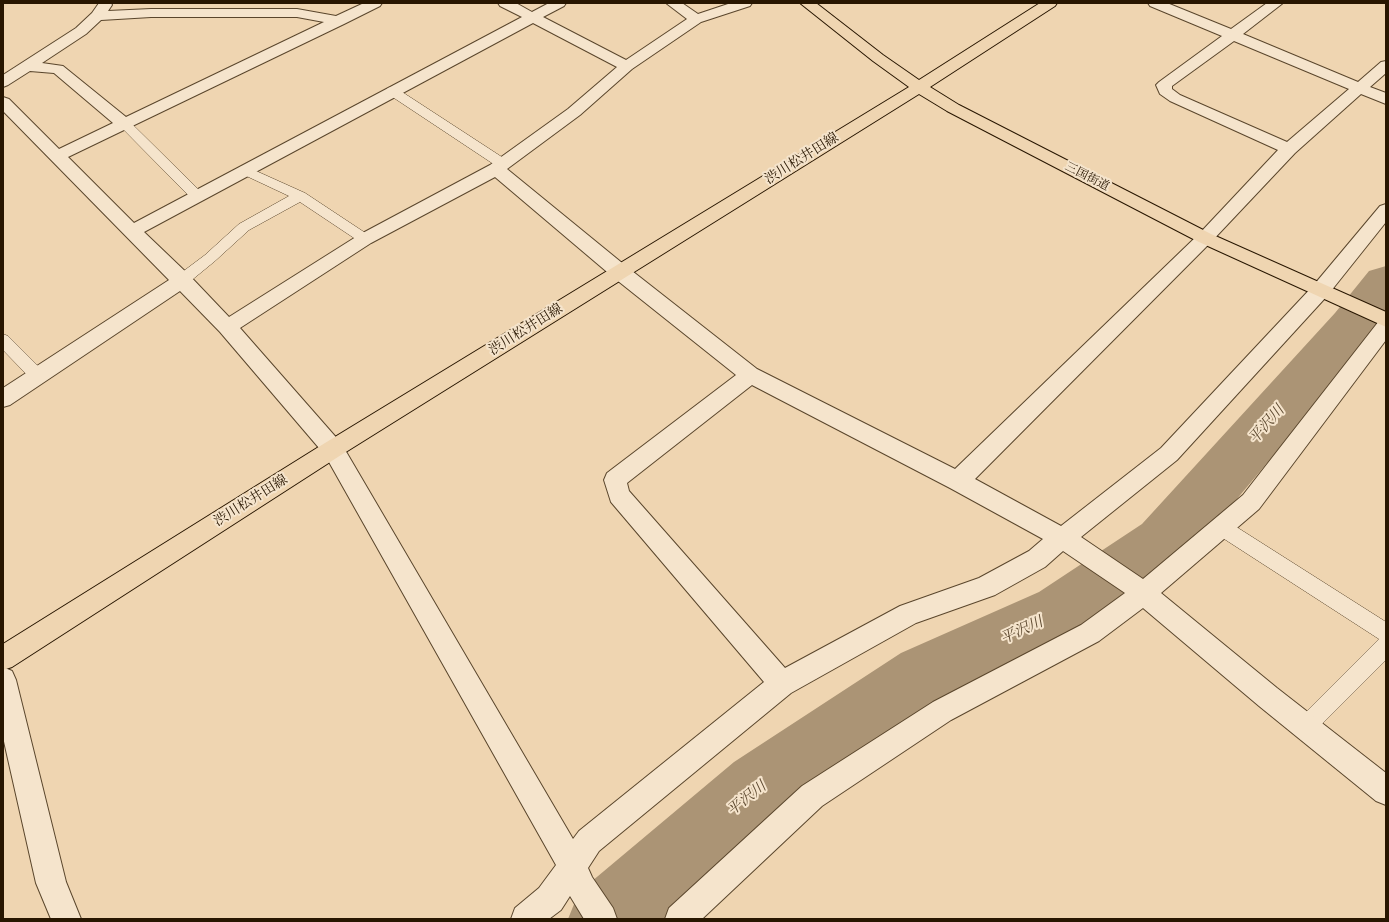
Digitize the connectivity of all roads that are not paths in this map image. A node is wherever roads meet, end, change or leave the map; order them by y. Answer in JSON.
{"nodes":[{"id":1,"x":106,"y":3,"type":"edge"},
{"id":2,"x":375,"y":3,"type":"edge"},
{"id":3,"x":505,"y":3,"type":"edge"},
{"id":4,"x":559,"y":3,"type":"edge"},
{"id":5,"x":673,"y":3,"type":"edge"},
{"id":6,"x":745,"y":3,"type":"edge"},
{"id":7,"x":807,"y":3,"type":"edge"},
{"id":8,"x":1050,"y":3,"type":"edge"},
{"id":9,"x":1155,"y":3,"type":"edge"},
{"id":10,"x":1276,"y":3,"type":"edge"},
{"id":11,"x":97,"y":16,"type":"junction"},
{"id":12,"x":533,"y":17,"type":"junction"},
{"id":13,"x":696,"y":19,"type":"junction"},
{"id":14,"x":339,"y":20,"type":"junction"},
{"id":15,"x":1231,"y":35,"type":"junction"},
{"id":16,"x":1386,"y":65,"type":"edge"},
{"id":17,"x":27,"y":66,"type":"junction"},
{"id":18,"x":627,"y":66,"type":"junction"},
{"id":19,"x":3,"y":82,"type":"edge"},
{"id":20,"x":919,"y":87,"type":"junction"},
{"id":21,"x":1359,"y":87,"type":"junction"},
{"id":22,"x":392,"y":91,"type":"junction"},
{"id":23,"x":1386,"y":99,"type":"edge"},
{"id":24,"x":3,"y":102,"type":"edge"},
{"id":25,"x":126,"y":124,"type":"junction"},
{"id":26,"x":1289,"y":149,"type":"junction"},
{"id":27,"x":57,"y":156,"type":"junction"},
{"id":28,"x":500,"y":166,"type":"junction"},
{"id":29,"x":244,"y":170,"type":"junction"},
{"id":30,"x":197,"y":196,"type":"junction"},
{"id":31,"x":300,"y":196,"type":"junction"},
{"id":32,"x":1386,"y":210,"type":"edge"},
{"id":33,"x":132,"y":231,"type":"junction"},
{"id":34,"x":1205,"y":238,"type":"junction"},
{"id":35,"x":365,"y":240,"type":"junction"},
{"id":36,"x":620,"y":272,"type":"junction"},
{"id":37,"x":182,"y":280,"type":"junction"},
{"id":38,"x":1320,"y":291,"type":"junction"},
{"id":39,"x":1385,"y":321,"type":"edge"},
{"id":40,"x":227,"y":327,"type":"junction"},
{"id":41,"x":3,"y":340,"type":"edge"},
{"id":42,"x":750,"y":375,"type":"junction"},
{"id":43,"x":38,"y":376,"type":"junction"},
{"id":44,"x":3,"y":399,"type":"edge"},
{"id":45,"x":333,"y":449,"type":"junction"},
{"id":46,"x":958,"y":481,"type":"junction"},
{"id":47,"x":1221,"y":527,"type":"junction"},
{"id":48,"x":1062,"y":538,"type":"junction"},
{"id":49,"x":1138,"y":589,"type":"junction"},
{"id":50,"x":1386,"y":633,"type":"edge"},
{"id":51,"x":1386,"y":646,"type":"edge"},
{"id":52,"x":3,"y":658,"type":"edge"},
{"id":53,"x":3,"y":680,"type":"edge"},
{"id":54,"x":782,"y":684,"type":"junction"},
{"id":55,"x":1305,"y":727,"type":"junction"},
{"id":56,"x":1386,"y":791,"type":"edge"},
{"id":57,"x":577,"y":877,"type":"junction"},
{"id":58,"x":66,"y":919,"type":"edge"},
{"id":59,"x":526,"y":919,"type":"edge"},
{"id":60,"x":602,"y":919,"type":"edge"},
{"id":61,"x":680,"y":919,"type":"edge"}],
"edges":[{"from":1,"to":11,"type":"street"},
{"from":2,"to":14,"type":"street"},
{"from":3,"to":12,"type":"street"},
{"from":4,"to":12,"type":"street"},
{"from":5,"to":13,"type":"street"},
{"from":6,"to":13,"type":"street"},
{"from":7,"to":20,"type":"main road","name":"三国街道"},
{"from":8,"to":20,"type":"main road","name":"渋川松井田線"},
{"from":9,"to":15,"type":"street"},
{"from":10,"to":15,"type":"street"},
{"from":11,"to":14,"type":"street"},
{"from":11,"to":17,"type":"street"},
{"from":12,"to":18,"type":"street"},
{"from":12,"to":22,"type":"street"},
{"from":13,"to":18,"type":"street"},
{"from":14,"to":25,"type":"street"},
{"from":15,"to":21,"type":"street"},
{"from":15,"to":26,"type":"street"},
{"from":16,"to":21,"type":"street"},
{"from":17,"to":19,"type":"street"},
{"from":17,"to":25,"type":"street"},
{"from":18,"to":28,"type":"street"},
{"from":20,"to":34,"type":"main road","name":"三国街道"},
{"from":20,"to":36,"type":"main road","name":"渋川松井田線"},
{"from":21,"to":23,"type":"street"},
{"from":21,"to":26,"type":"street"},
{"from":22,"to":28,"type":"lane"},
{"from":22,"to":29,"type":"street"},
{"from":24,"to":27,"type":"street"},
{"from":25,"to":27,"type":"street"},
{"from":25,"to":30,"type":"lane"},
{"from":26,"to":34,"type":"street"},
{"from":27,"to":33,"type":"street"},
{"from":28,"to":35,"type":"street"},
{"from":28,"to":36,"type":"street"},
{"from":29,"to":30,"type":"street"},
{"from":29,"to":31,"type":"lane"},
{"from":30,"to":33,"type":"street"},
{"from":31,"to":35,"type":"lane"},
{"from":31,"to":37,"type":"lane"},
{"from":32,"to":38,"type":"street"},
{"from":33,"to":37,"type":"street"},
{"from":34,"to":38,"type":"main road","name":"三国街道"},
{"from":34,"to":46,"type":"street"},
{"from":35,"to":40,"type":"street"},
{"from":36,"to":42,"type":"street"},
{"from":36,"to":45,"type":"main road","name":"渋川松井田線"},
{"from":37,"to":40,"type":"street"},
{"from":37,"to":43,"type":"street"},
{"from":38,"to":39,"type":"main road","name":"三国街道"},
{"from":38,"to":48,"type":"street"},
{"from":39,"to":47,"type":"street"},
{"from":40,"to":45,"type":"street"},
{"from":41,"to":43,"type":"lane"},
{"from":42,"to":46,"type":"street"},
{"from":42,"to":54,"type":"street"},
{"from":43,"to":44,"type":"street"},
{"from":45,"to":52,"type":"main road","name":"渋川松井田線"},
{"from":45,"to":57,"type":"street"},
{"from":46,"to":48,"type":"street"},
{"from":47,"to":49,"type":"street"},
{"from":47,"to":50,"type":"lane"},
{"from":48,"to":49,"type":"street"},
{"from":48,"to":54,"type":"street"},
{"from":49,"to":55,"type":"street"},
{"from":49,"to":61,"type":"street"},
{"from":51,"to":55,"type":"lane"},
{"from":53,"to":58,"type":"street"},
{"from":54,"to":57,"type":"street"},
{"from":55,"to":56,"type":"street"},
{"from":57,"to":59,"type":"street"},
{"from":57,"to":60,"type":"street"}]}
